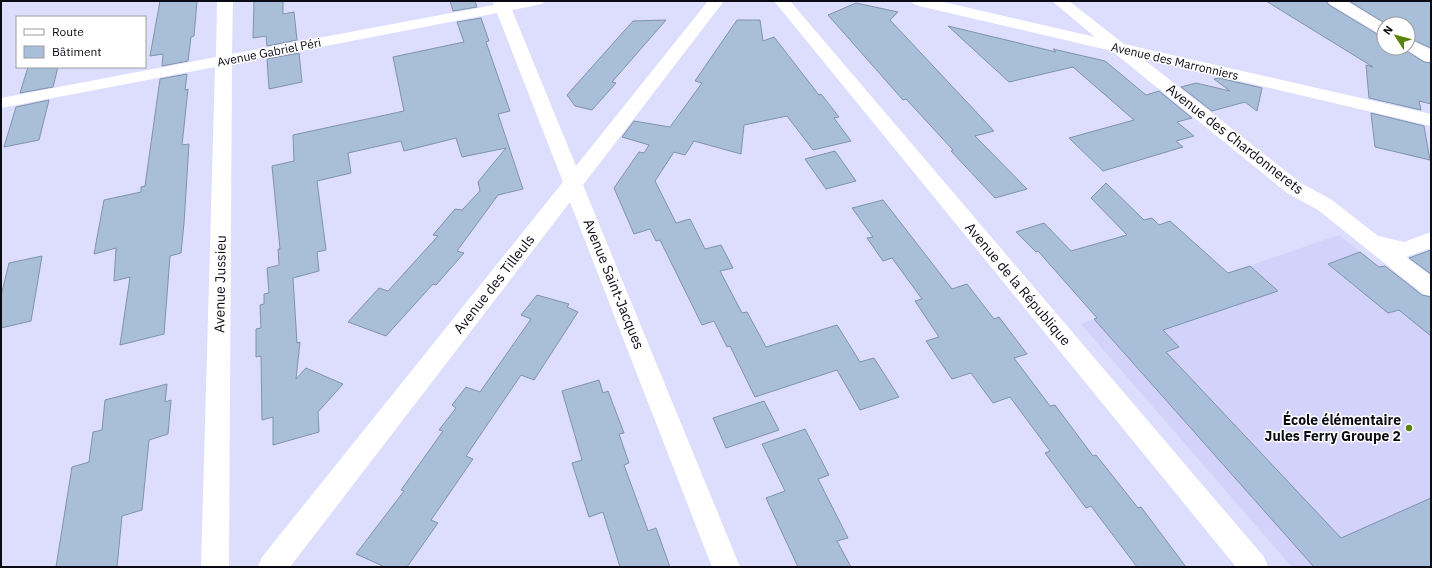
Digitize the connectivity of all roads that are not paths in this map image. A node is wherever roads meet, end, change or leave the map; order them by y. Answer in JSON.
{"nodes":[{"id":1,"x":225,"y":1,"type":"edge"},
{"id":2,"x":537,"y":1,"type":"edge"},
{"id":3,"x":716,"y":1,"type":"edge"},
{"id":4,"x":782,"y":1,"type":"edge"},
{"id":5,"x":919,"y":1,"type":"edge"},
{"id":6,"x":1060,"y":1,"type":"edge"},
{"id":7,"x":1335,"y":1,"type":"edge"},
{"id":8,"x":501,"y":4,"type":"edge"},
{"id":9,"x":1376,"y":25,"type":"edge"},
{"id":10,"x":1121,"y":48,"type":"junction"},
{"id":11,"x":1416,"y":49,"type":"edge"},
{"id":12,"x":1431,"y":57,"type":"edge"},
{"id":13,"x":224,"y":61,"type":"junction"},
{"id":14,"x":1,"y":104,"type":"edge"},
{"id":15,"x":1431,"y":120,"type":"edge"},
{"id":16,"x":573,"y":182,"type":"junction"},
{"id":17,"x":1431,"y":240,"type":"edge"},
{"id":18,"x":1372,"y":241,"type":"junction"},
{"id":19,"x":1431,"y":288,"type":"edge"},
{"id":20,"x":215,"y":567,"type":"edge"},
{"id":21,"x":272,"y":567,"type":"edge"},
{"id":22,"x":726,"y":567,"type":"edge"},
{"id":23,"x":1254,"y":567,"type":"edge"}],
"edges":[{"from":1,"to":13,"type":"street","name":"Avenue Jussieu"},
{"from":2,"to":8,"type":"street","name":"Avenue Gabriel Péri"},
{"from":3,"to":16,"type":"street","name":"Avenue des Tilleuls"},
{"from":4,"to":23,"type":"street","name":"Avenue de la République"},
{"from":5,"to":10,"type":"street","name":"Avenue des Marronniers"},
{"from":6,"to":10,"type":"street","name":"Avenue des Chardonnerets"},
{"from":7,"to":9,"type":"street"},
{"from":8,"to":13,"type":"street","name":"Avenue Gabriel Péri"},
{"from":8,"to":16,"type":"street","name":"Avenue Saint-Jacques"},
{"from":10,"to":15,"type":"street","name":"Avenue des Marronniers"},
{"from":10,"to":18,"type":"street","name":"Avenue des Chardonnerets"},
{"from":11,"to":12,"type":"street"},
{"from":13,"to":14,"type":"street","name":"Avenue Gabriel Péri"},
{"from":13,"to":20,"type":"street","name":"Avenue Jussieu"},
{"from":16,"to":21,"type":"street","name":"Avenue des Tilleuls"},
{"from":16,"to":22,"type":"street","name":"Avenue Saint-Jacques"},
{"from":17,"to":18,"type":"street"},
{"from":18,"to":19,"type":"street","name":"Avenue des Chardonnerets"}]}
